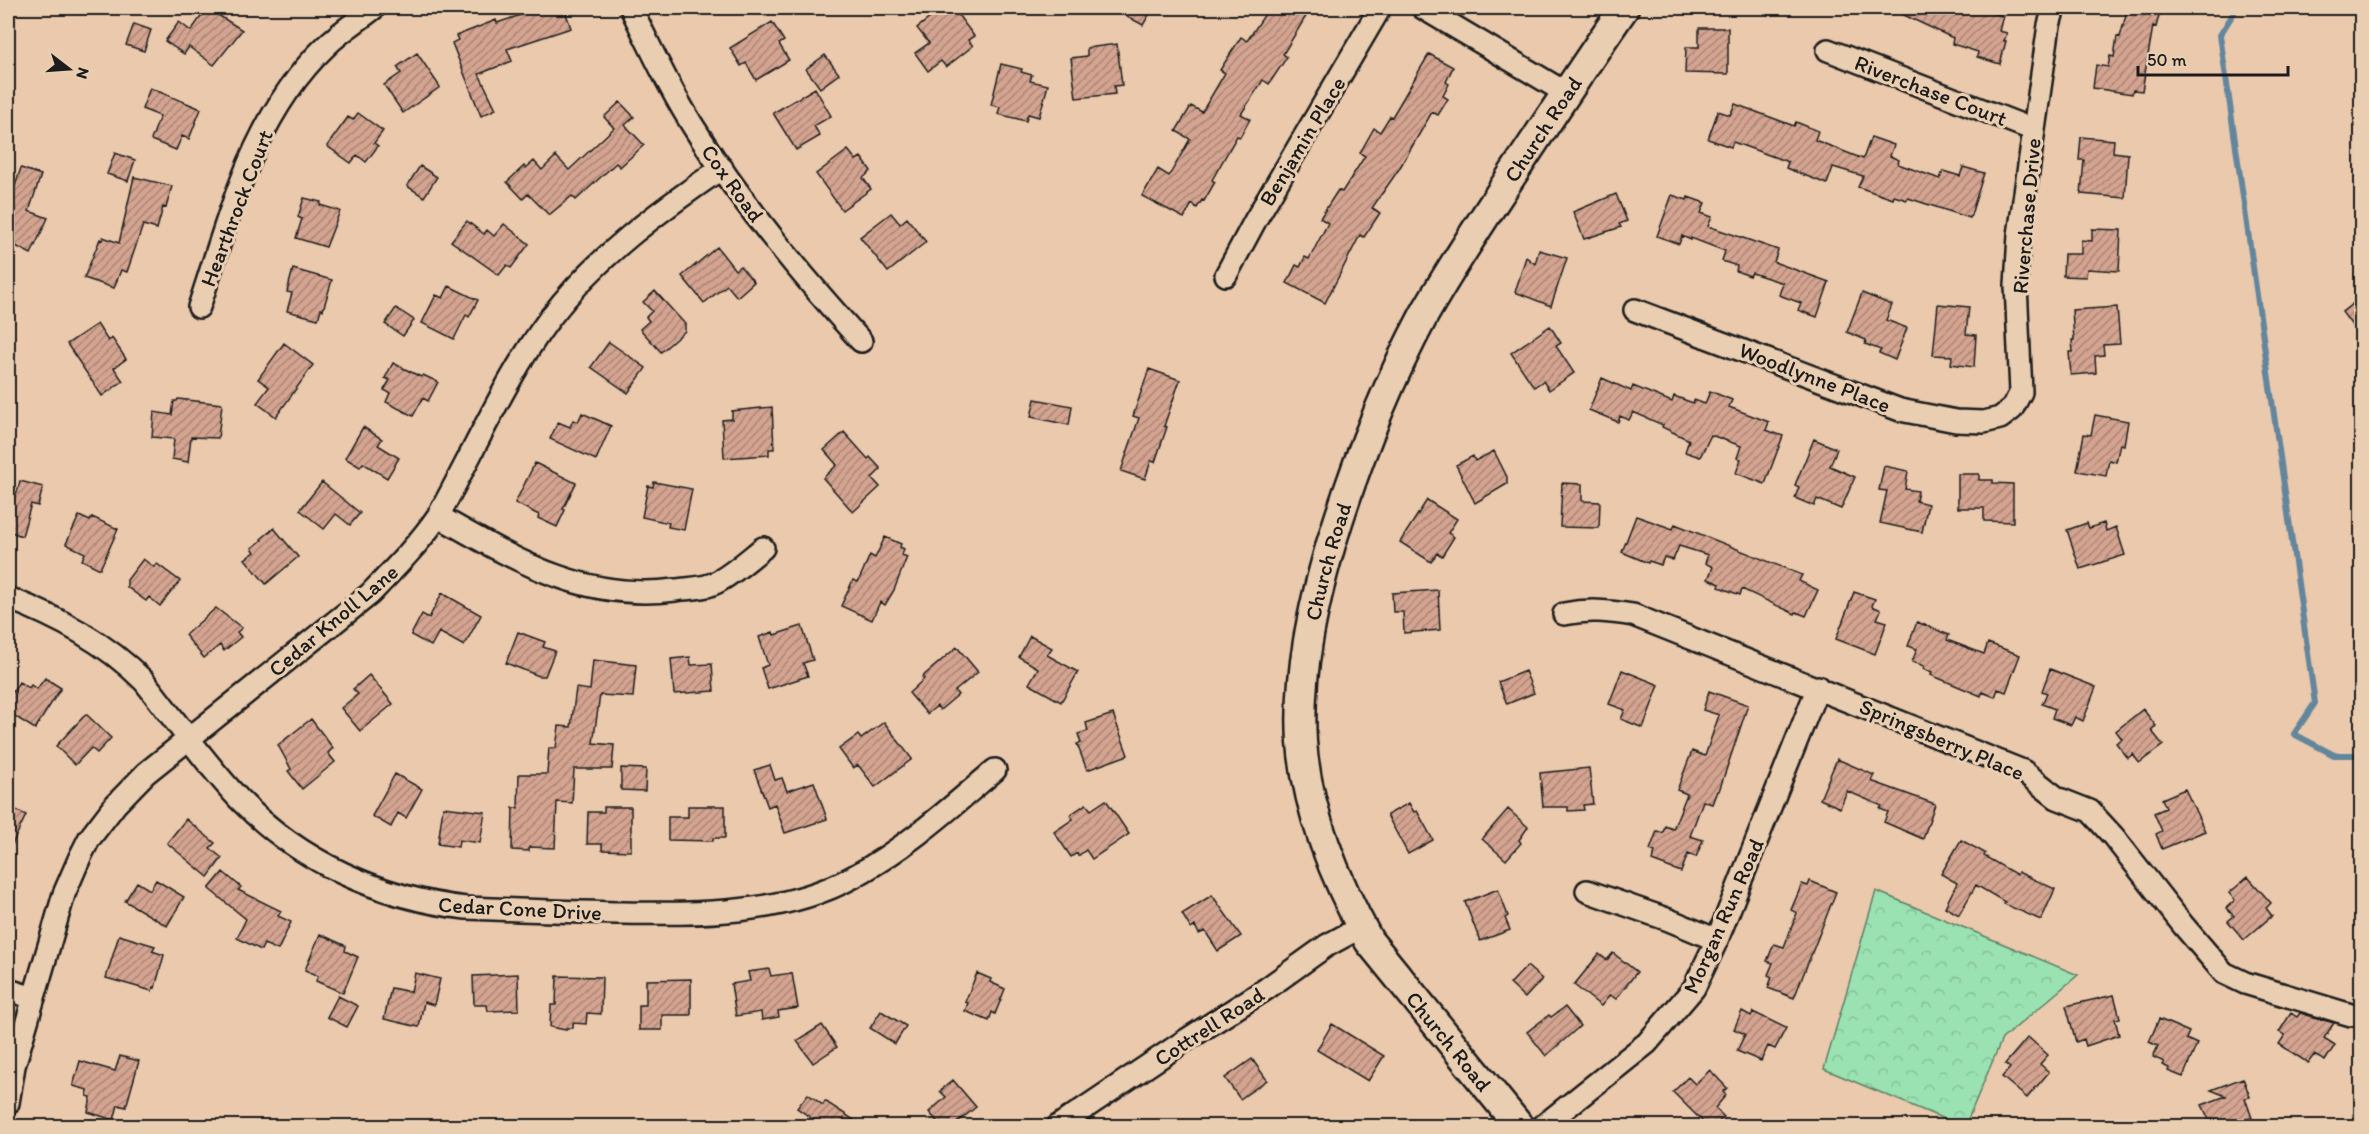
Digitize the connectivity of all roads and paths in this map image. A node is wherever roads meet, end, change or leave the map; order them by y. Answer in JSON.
{"nodes":[{"id":1,"x":374,"y":8,"type":"edge"},
{"id":2,"x":631,"y":8,"type":"edge"},
{"id":3,"x":1380,"y":8,"type":"edge"},
{"id":4,"x":1423,"y":8,"type":"edge"},
{"id":5,"x":1624,"y":8,"type":"edge"},
{"id":6,"x":2054,"y":8,"type":"edge"},
{"id":7,"x":1828,"y":50,"type":"dead end"},
{"id":8,"x":1566,"y":93,"type":"junction"},
{"id":9,"x":2034,"y":130,"type":"junction"},
{"id":10,"x":722,"y":168,"type":"junction"},
{"id":11,"x":1226,"y":275,"type":"dead end"},
{"id":12,"x":199,"y":306,"type":"dead end"},
{"id":13,"x":1635,"y":310,"type":"dead end"},
{"id":14,"x":861,"y":341,"type":"dead end"},
{"id":15,"x":2000,"y":418,"type":"joint"},
{"id":16,"x":438,"y":516,"type":"junction"},
{"id":17,"x":764,"y":548,"type":"dead end"},
{"id":18,"x":8,"y":598,"type":"edge"},
{"id":19,"x":1564,"y":614,"type":"dead end"},
{"id":20,"x":1818,"y":687,"type":"junction"},
{"id":21,"x":190,"y":738,"type":"junction"},
{"id":22,"x":995,"y":770,"type":"dead end"},
{"id":23,"x":1587,"y":891,"type":"dead end"},
{"id":24,"x":1361,"y":927,"type":"junction"},
{"id":25,"x":1717,"y":940,"type":"junction"},
{"id":26,"x":8,"y":990,"type":"edge"},
{"id":27,"x":34,"y":998,"type":"junction"},
{"id":28,"x":2351,"y":1015,"type":"dead end"},
{"id":29,"x":8,"y":1103,"type":"edge"},
{"id":30,"x":1058,"y":1126,"type":"edge"},
{"id":31,"x":1519,"y":1126,"type":"edge"},
{"id":32,"x":1543,"y":1126,"type":"edge"}],
"edges":[{"from":1,"to":12,"type":"street","name":"Hearthrock Court"},
{"from":2,"to":10,"type":"street","name":"Cox Road"},
{"from":3,"to":11,"type":"street","name":"Benjamin Place"},
{"from":4,"to":8,"type":"street"},
{"from":5,"to":8,"type":"main road","name":"Church Road"},
{"from":6,"to":9,"type":"street","name":"Riverchase Drive"},
{"from":7,"to":9,"type":"street","name":"Riverchase Court"},
{"from":8,"to":24,"type":"main road","name":"Church Road"},
{"from":9,"to":15,"type":"street","name":"Riverchase Drive"},
{"from":10,"to":14,"type":"street","name":"Cox Road"},
{"from":10,"to":16,"type":"street","name":"Cedar Knoll Lane"},
{"from":13,"to":15,"type":"street","name":"Woodlynne Place"},
{"from":16,"to":17,"type":"street"},
{"from":16,"to":21,"type":"street","name":"Cedar Knoll Lane"},
{"from":18,"to":21,"type":"street","name":"Cedar Cone Drive"},
{"from":19,"to":20,"type":"street","name":"Springsberry Place"},
{"from":20,"to":25,"type":"street","name":"Morgan Run Road"},
{"from":20,"to":28,"type":"street","name":"Springsberry Place"},
{"from":21,"to":22,"type":"street","name":"Cedar Cone Drive"},
{"from":21,"to":27,"type":"street","name":"Cedar Knoll Lane"},
{"from":23,"to":25,"type":"street"},
{"from":24,"to":30,"type":"street","name":"Cottrell Road"},
{"from":24,"to":31,"type":"main road","name":"Church Road"},
{"from":25,"to":32,"type":"street","name":"Morgan Run Road"},
{"from":26,"to":27,"type":"street"},
{"from":27,"to":29,"type":"street","name":"Cedar Knoll Lane"}]}
